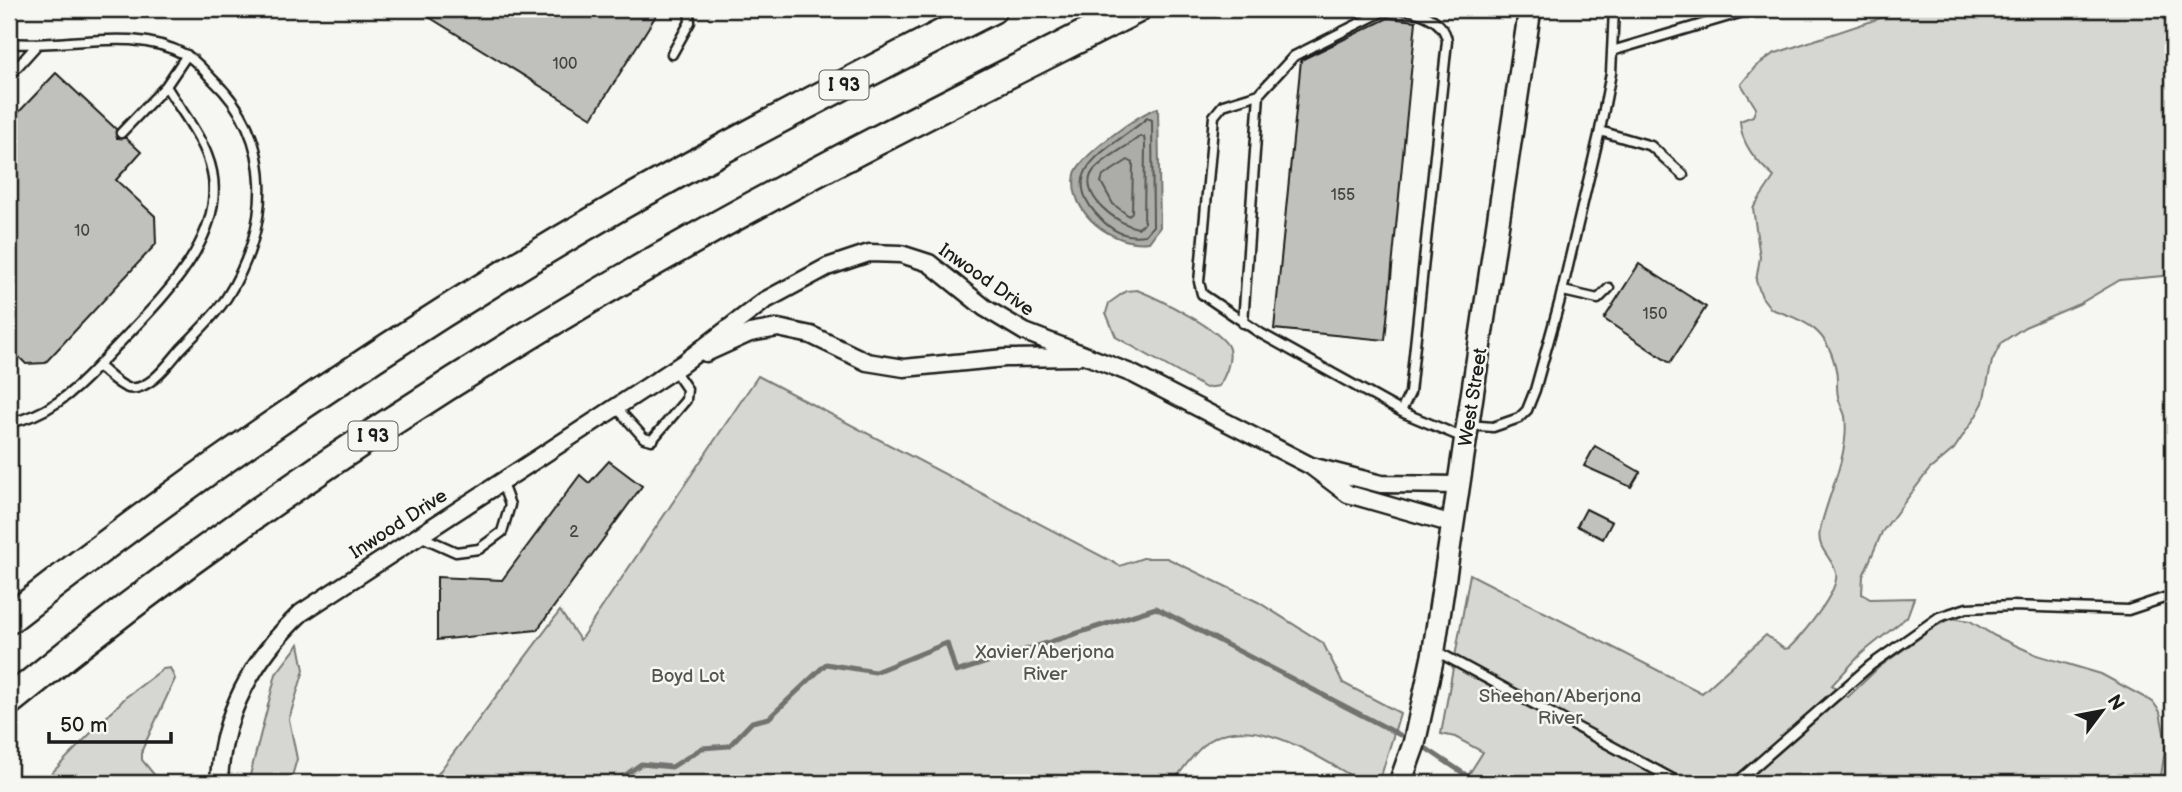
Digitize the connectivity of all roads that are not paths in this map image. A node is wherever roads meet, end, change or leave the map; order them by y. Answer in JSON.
{"nodes":[{"id":1,"x":689,"y":9,"type":"edge"},
{"id":2,"x":760,"y":9,"type":"edge"},
{"id":3,"x":765,"y":9,"type":"edge"},
{"id":4,"x":992,"y":9,"type":"edge"},
{"id":5,"x":1136,"y":9,"type":"edge"},
{"id":6,"x":1530,"y":9,"type":"edge"},
{"id":7,"x":1614,"y":9,"type":"edge"},
{"id":8,"x":1753,"y":9,"type":"edge"},
{"id":9,"x":9,"y":43,"type":"edge"},
{"id":10,"x":36,"y":46,"type":"junction"},
{"id":11,"x":1612,"y":51,"type":"junction"},
{"id":12,"x":672,"y":54,"type":"dead end"},
{"id":13,"x":187,"y":55,"type":"junction"},
{"id":14,"x":9,"y":76,"type":"edge"},
{"id":15,"x":166,"y":86,"type":"junction"},
{"id":16,"x":1259,"y":94,"type":"junction"},
{"id":17,"x":1600,"y":131,"type":"junction"},
{"id":18,"x":121,"y":133,"type":"dead end"},
{"id":19,"x":1683,"y":175,"type":"dead end"},
{"id":20,"x":1609,"y":288,"type":"dead end"},
{"id":21,"x":1563,"y":291,"type":"junction"},
{"id":22,"x":1244,"y":323,"type":"junction"},
{"id":23,"x":1086,"y":356,"type":"junction"},
{"id":24,"x":98,"y":366,"type":"junction"},
{"id":25,"x":678,"y":367,"type":"junction"},
{"id":26,"x":616,"y":407,"type":"junction"},
{"id":27,"x":1401,"y":411,"type":"junction"},
{"id":28,"x":9,"y":423,"type":"edge"},
{"id":29,"x":1467,"y":432,"type":"junction"},
{"id":30,"x":1311,"y":466,"type":"junction"},
{"id":31,"x":501,"y":481,"type":"junction"},
{"id":32,"x":1459,"y":485,"type":"junction"},
{"id":33,"x":1453,"y":524,"type":"junction"},
{"id":34,"x":418,"y":535,"type":"junction"},
{"id":35,"x":2173,"y":595,"type":"edge"},
{"id":36,"x":9,"y":618,"type":"edge"},
{"id":37,"x":1434,"y":650,"type":"junction"},
{"id":38,"x":9,"y":701,"type":"edge"},
{"id":39,"x":219,"y":783,"type":"edge"},
{"id":40,"x":1401,"y":783,"type":"edge"},
{"id":41,"x":1680,"y":783,"type":"edge"},
{"id":42,"x":1736,"y":783,"type":"edge"}],
"edges":[{"from":1,"to":12,"type":"lane"},
{"from":2,"to":3,"type":"lane"},
{"from":4,"to":36,"type":"highway","number":"I 93"},
{"from":5,"to":38,"type":"highway","number":"I 93"},
{"from":6,"to":29,"type":"main road","name":"West Street"},
{"from":7,"to":11,"type":"lane"},
{"from":8,"to":11,"type":"lane"},
{"from":9,"to":10,"type":"lane"},
{"from":10,"to":13,"type":"lane"},
{"from":10,"to":14,"type":"lane"},
{"from":11,"to":17,"type":"lane"},
{"from":13,"to":15,"type":"lane"},
{"from":13,"to":24,"type":"lane"},
{"from":15,"to":18,"type":"lane"},
{"from":15,"to":24,"type":"lane"},
{"from":16,"to":22,"type":"lane"},
{"from":16,"to":22,"type":"lane"},
{"from":16,"to":27,"type":"lane"},
{"from":17,"to":19,"type":"lane"},
{"from":17,"to":21,"type":"lane"},
{"from":20,"to":21,"type":"lane"},
{"from":21,"to":29,"type":"lane"},
{"from":22,"to":27,"type":"lane"},
{"from":23,"to":25,"type":"street","name":"Inwood Drive"},
{"from":23,"to":25,"type":"street","name":"Inwood Drive"},
{"from":23,"to":30,"type":"street","name":"Inwood Drive"},
{"from":24,"to":28,"type":"lane"},
{"from":25,"to":26,"type":"street","name":"Inwood Drive"},
{"from":25,"to":26,"type":"lane"},
{"from":26,"to":31,"type":"street","name":"Inwood Drive"},
{"from":27,"to":29,"type":"lane"},
{"from":29,"to":32,"type":"main road","name":"West Street"},
{"from":30,"to":32,"type":"street","name":"Inwood Drive"},
{"from":30,"to":33,"type":"street","name":"Inwood Drive"},
{"from":31,"to":34,"type":"street","name":"Inwood Drive"},
{"from":31,"to":34,"type":"lane"},
{"from":32,"to":33,"type":"main road","name":"West Street"},
{"from":33,"to":37,"type":"main road","name":"West Street"},
{"from":34,"to":39,"type":"street","name":"Inwood Drive"},
{"from":35,"to":42,"type":"lane"},
{"from":37,"to":40,"type":"main road","name":"West Street"},
{"from":37,"to":41,"type":"lane"}]}
